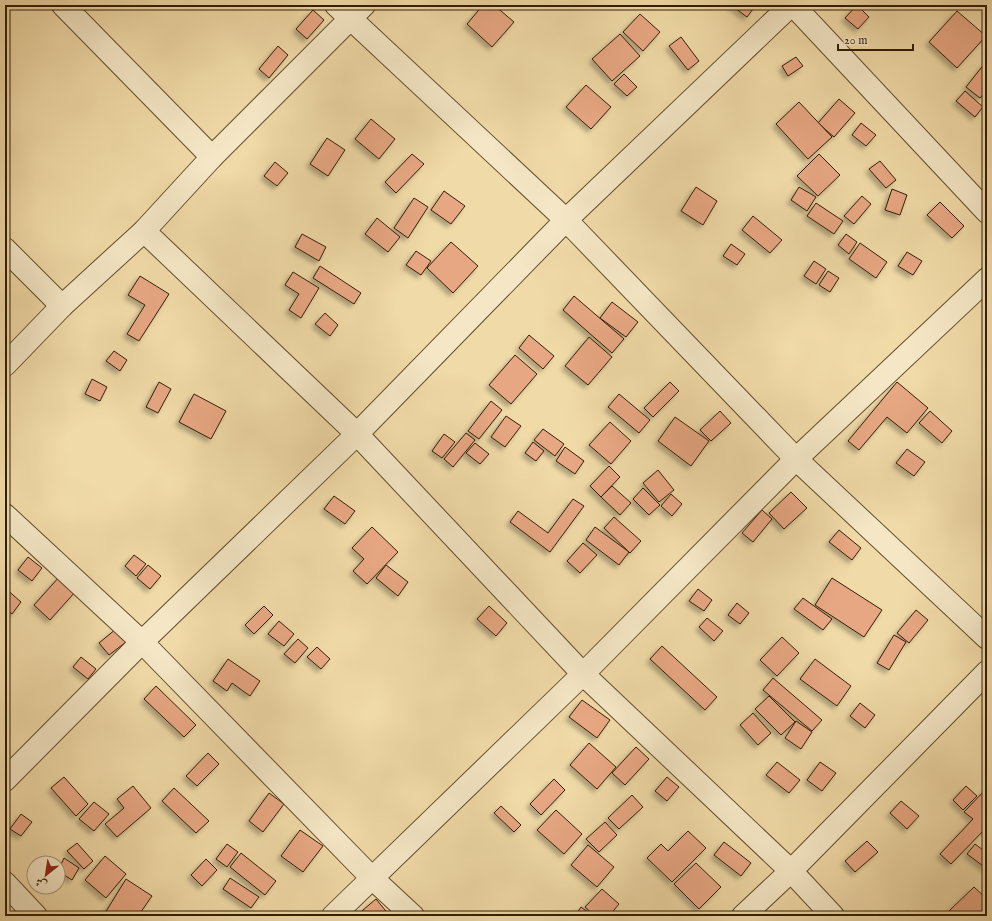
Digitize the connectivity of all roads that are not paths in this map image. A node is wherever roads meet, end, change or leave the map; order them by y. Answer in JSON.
{"nodes":[{"id":1,"x":63,"y":5,"type":"edge"},
{"id":2,"x":792,"y":5,"type":"edge"},
{"id":3,"x":350,"y":9,"type":"edge"},
{"id":4,"x":212,"y":157,"type":"junction"},
{"id":5,"x":987,"y":212,"type":"edge"},
{"id":6,"x":566,"y":220,"type":"junction"},
{"id":7,"x":144,"y":231,"type":"junction"},
{"id":8,"x":5,"y":249,"type":"edge"},
{"id":9,"x":987,"y":279,"type":"edge"},
{"id":10,"x":62,"y":306,"type":"junction"},
{"id":11,"x":5,"y":365,"type":"edge"},
{"id":12,"x":357,"y":434,"type":"junction"},
{"id":13,"x":796,"y":459,"type":"junction"},
{"id":14,"x":5,"y":515,"type":"edge"},
{"id":15,"x":987,"y":638,"type":"edge"},
{"id":16,"x":142,"y":642,"type":"junction"},
{"id":17,"x":987,"y":672,"type":"edge"},
{"id":18,"x":583,"y":674,"type":"junction"},
{"id":19,"x":5,"y":780,"type":"edge"},
{"id":20,"x":790,"y":871,"type":"junction"},
{"id":21,"x":371,"y":877,"type":"junction"},
{"id":22,"x":5,"y":883,"type":"edge"},
{"id":23,"x":36,"y":916,"type":"edge"},
{"id":24,"x":333,"y":916,"type":"edge"},
{"id":25,"x":413,"y":916,"type":"edge"},
{"id":26,"x":743,"y":916,"type":"edge"},
{"id":27,"x":833,"y":916,"type":"edge"}],
"edges":[{"from":1,"to":4,"type":"street"},
{"from":2,"to":5,"type":"street"},
{"from":2,"to":6,"type":"street"},
{"from":3,"to":4,"type":"street"},
{"from":3,"to":6,"type":"street"},
{"from":4,"to":7,"type":"street"},
{"from":6,"to":12,"type":"street"},
{"from":6,"to":13,"type":"street"},
{"from":7,"to":10,"type":"street"},
{"from":7,"to":12,"type":"street"},
{"from":8,"to":10,"type":"street"},
{"from":9,"to":13,"type":"street"},
{"from":10,"to":11,"type":"street"},
{"from":12,"to":16,"type":"street"},
{"from":12,"to":18,"type":"street"},
{"from":13,"to":15,"type":"street"},
{"from":13,"to":18,"type":"street"},
{"from":14,"to":16,"type":"street"},
{"from":16,"to":19,"type":"street"},
{"from":16,"to":21,"type":"street"},
{"from":17,"to":20,"type":"street"},
{"from":18,"to":20,"type":"street"},
{"from":18,"to":21,"type":"street"},
{"from":20,"to":26,"type":"street"},
{"from":20,"to":27,"type":"street"},
{"from":21,"to":24,"type":"street"},
{"from":21,"to":25,"type":"street"},
{"from":22,"to":23,"type":"street"}]}
